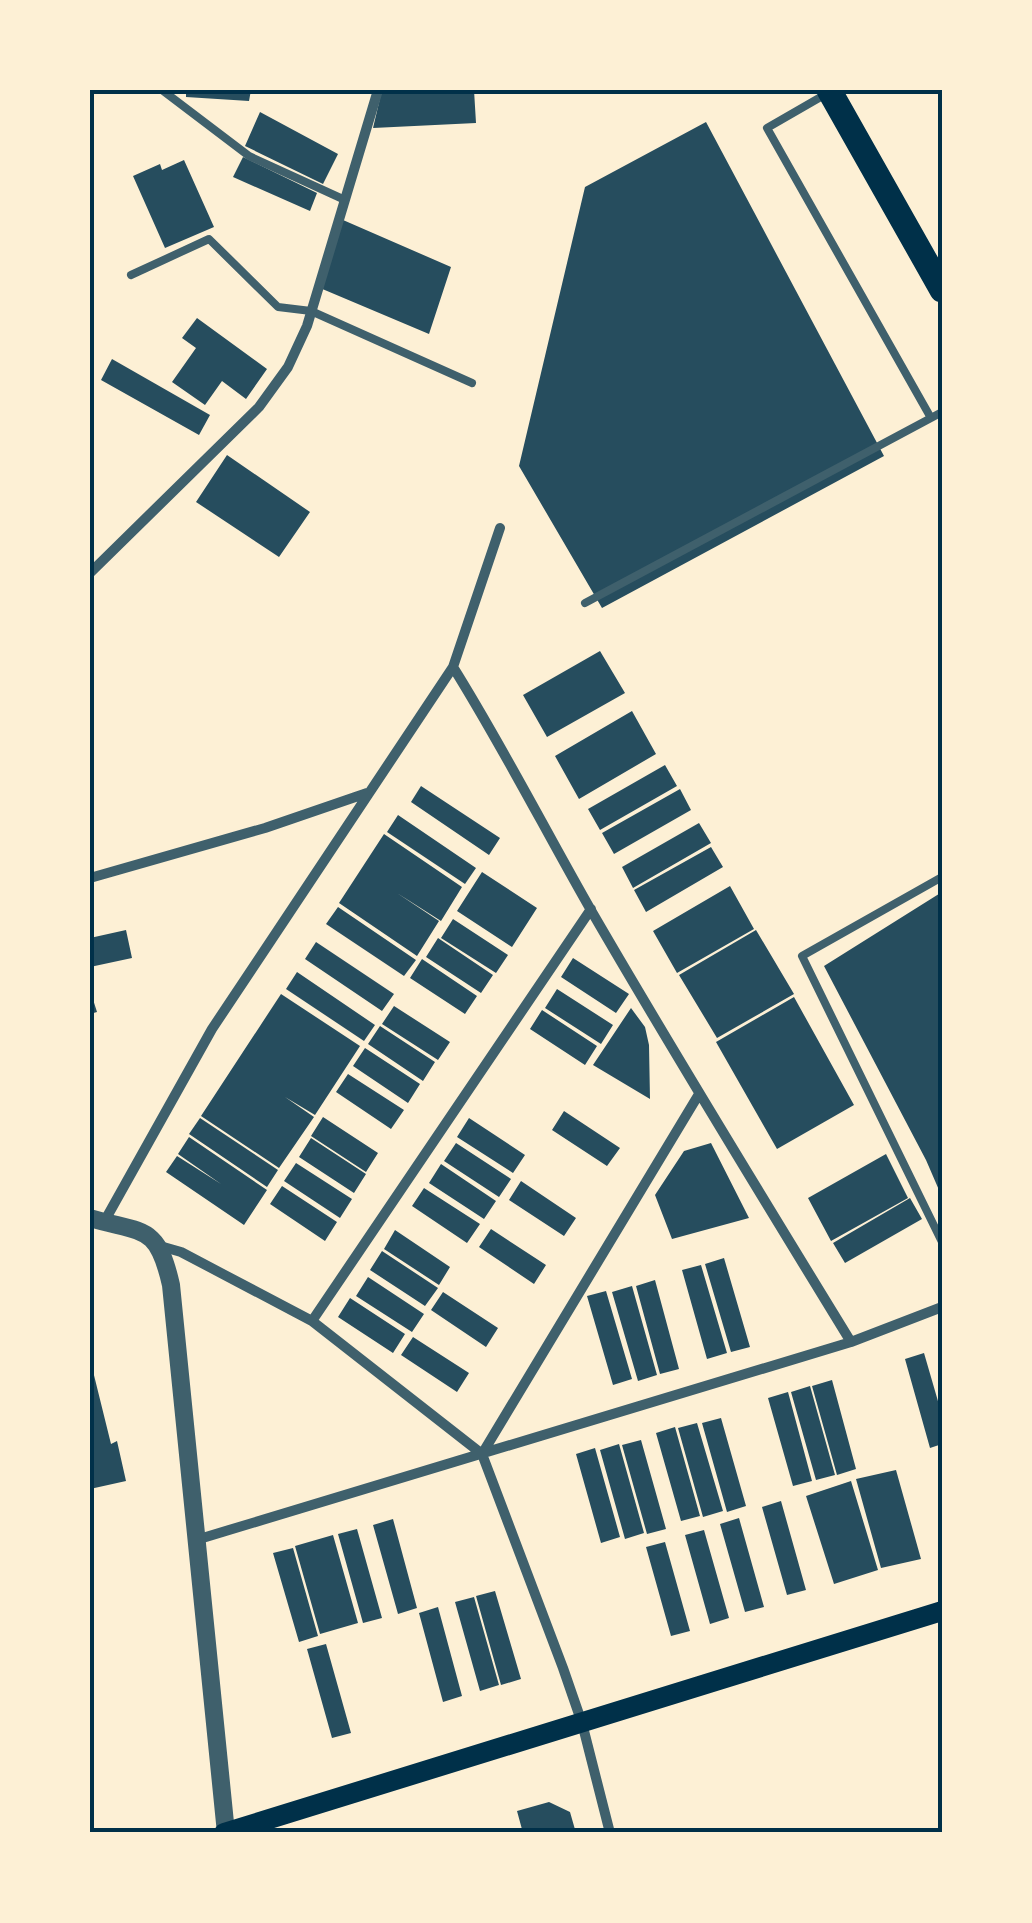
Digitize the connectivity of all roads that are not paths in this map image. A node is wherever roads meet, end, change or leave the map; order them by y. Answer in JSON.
{"nodes":[{"id":1,"x":162,"y":90,"type":"edge"},
{"id":2,"x":378,"y":90,"type":"edge"},
{"id":3,"x":829,"y":91,"type":"edge"},
{"id":4,"x":345,"y":200,"type":"junction"},
{"id":5,"x":130,"y":276,"type":"dead end"},
{"id":6,"x":942,"y":290,"type":"edge"},
{"id":7,"x":312,"y":312,"type":"junction"},
{"id":8,"x":472,"y":383,"type":"dead end"},
{"id":9,"x":942,"y":412,"type":"edge"},
{"id":10,"x":931,"y":418,"type":"junction"},
{"id":11,"x":500,"y":528,"type":"dead end"},
{"id":12,"x":90,"y":573,"type":"edge"},
{"id":13,"x":585,"y":602,"type":"dead end"},
{"id":14,"x":453,"y":667,"type":"junction"},
{"id":15,"x":368,"y":793,"type":"junction"},
{"id":16,"x":942,"y":877,"type":"edge"},
{"id":17,"x":90,"y":878,"type":"edge"},
{"id":18,"x":591,"y":910,"type":"junction"},
{"id":19,"x":699,"y":1094,"type":"junction"},
{"id":20,"x":95,"y":1221,"type":"edge"},
{"id":21,"x":942,"y":1242,"type":"edge"},
{"id":22,"x":159,"y":1246,"type":"junction"},
{"id":23,"x":942,"y":1307,"type":"edge"},
{"id":24,"x":312,"y":1321,"type":"junction"},
{"id":25,"x":852,"y":1342,"type":"junction"},
{"id":26,"x":482,"y":1454,"type":"junction"},
{"id":27,"x":196,"y":1540,"type":"junction"},
{"id":28,"x":942,"y":1610,"type":"edge"},
{"id":29,"x":582,"y":1723,"type":"junction"},
{"id":30,"x":226,"y":1833,"type":"edge"},
{"id":31,"x":610,"y":1833,"type":"edge"}],
"edges":[{"from":1,"to":4,"type":"lane"},
{"from":2,"to":4,"type":"street"},
{"from":3,"to":6,"type":"main road"},
{"from":3,"to":10,"type":"lane"},
{"from":4,"to":7,"type":"street"},
{"from":5,"to":7,"type":"lane"},
{"from":7,"to":8,"type":"lane"},
{"from":7,"to":12,"type":"street"},
{"from":9,"to":10,"type":"lane"},
{"from":10,"to":13,"type":"lane"},
{"from":11,"to":14,"type":"street"},
{"from":14,"to":15,"type":"street"},
{"from":14,"to":18,"type":"street"},
{"from":15,"to":17,"type":"street"},
{"from":15,"to":20,"type":"street"},
{"from":16,"to":21,"type":"lane"},
{"from":18,"to":19,"type":"street"},
{"from":18,"to":24,"type":"street"},
{"from":19,"to":25,"type":"street"},
{"from":19,"to":26,"type":"street"},
{"from":20,"to":22,"type":"street"},
{"from":22,"to":24,"type":"street"},
{"from":22,"to":27,"type":"street"},
{"from":23,"to":25,"type":"street"},
{"from":24,"to":26,"type":"street"},
{"from":25,"to":26,"type":"street"},
{"from":26,"to":27,"type":"street"},
{"from":26,"to":29,"type":"street"},
{"from":27,"to":30,"type":"street"},
{"from":28,"to":29,"type":"main road"},
{"from":29,"to":30,"type":"main road"},
{"from":29,"to":31,"type":"street"}]}
